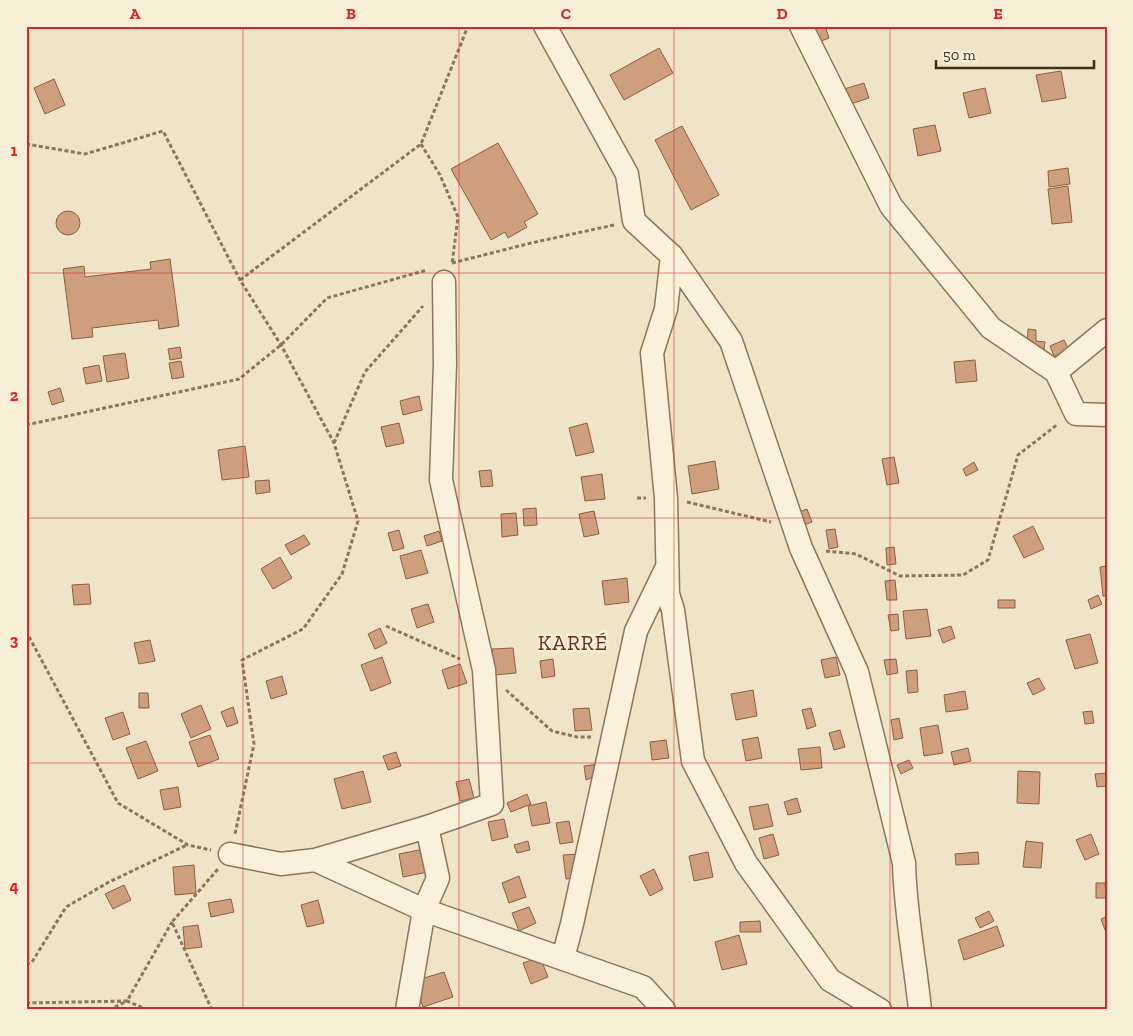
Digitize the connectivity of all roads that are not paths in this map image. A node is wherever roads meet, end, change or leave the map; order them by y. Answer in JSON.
{"nodes":[{"id":1,"x":546,"y":26,"type":"edge"},
{"id":2,"x":801,"y":26,"type":"edge"},
{"id":3,"x":672,"y":256,"type":"junction"},
{"id":4,"x":444,"y":270,"type":"road end"},
{"id":5,"x":1107,"y":330,"type":"edge"},
{"id":6,"x":1056,"y":372,"type":"junction"},
{"id":7,"x":1107,"y":415,"type":"edge"},
{"id":8,"x":667,"y":568,"type":"junction"},
{"id":9,"x":427,"y":827,"type":"junction"},
{"id":10,"x":230,"y":854,"type":"road end"},
{"id":11,"x":315,"y":860,"type":"junction"},
{"id":12,"x":424,"y":910,"type":"junction"},
{"id":13,"x":563,"y":958,"type":"junction"},
{"id":14,"x":406,"y":1010,"type":"edge"},
{"id":15,"x":664,"y":1010,"type":"edge"},
{"id":16,"x":880,"y":1010,"type":"edge"},
{"id":17,"x":920,"y":1010,"type":"edge"}],
"edges":[{"from":1,"to":3,"type":"street"},
{"from":2,"to":6,"type":"street"},
{"from":3,"to":8,"type":"street"},
{"from":3,"to":17,"type":"street"},
{"from":4,"to":9,"type":"street"},
{"from":5,"to":6,"type":"street"},
{"from":6,"to":7,"type":"street"},
{"from":8,"to":13,"type":"street"},
{"from":8,"to":16,"type":"street"},
{"from":9,"to":11,"type":"street"},
{"from":9,"to":12,"type":"street"},
{"from":10,"to":11,"type":"street"},
{"from":11,"to":12,"type":"street"},
{"from":12,"to":13,"type":"street"},
{"from":12,"to":14,"type":"street"},
{"from":13,"to":15,"type":"street"}]}
